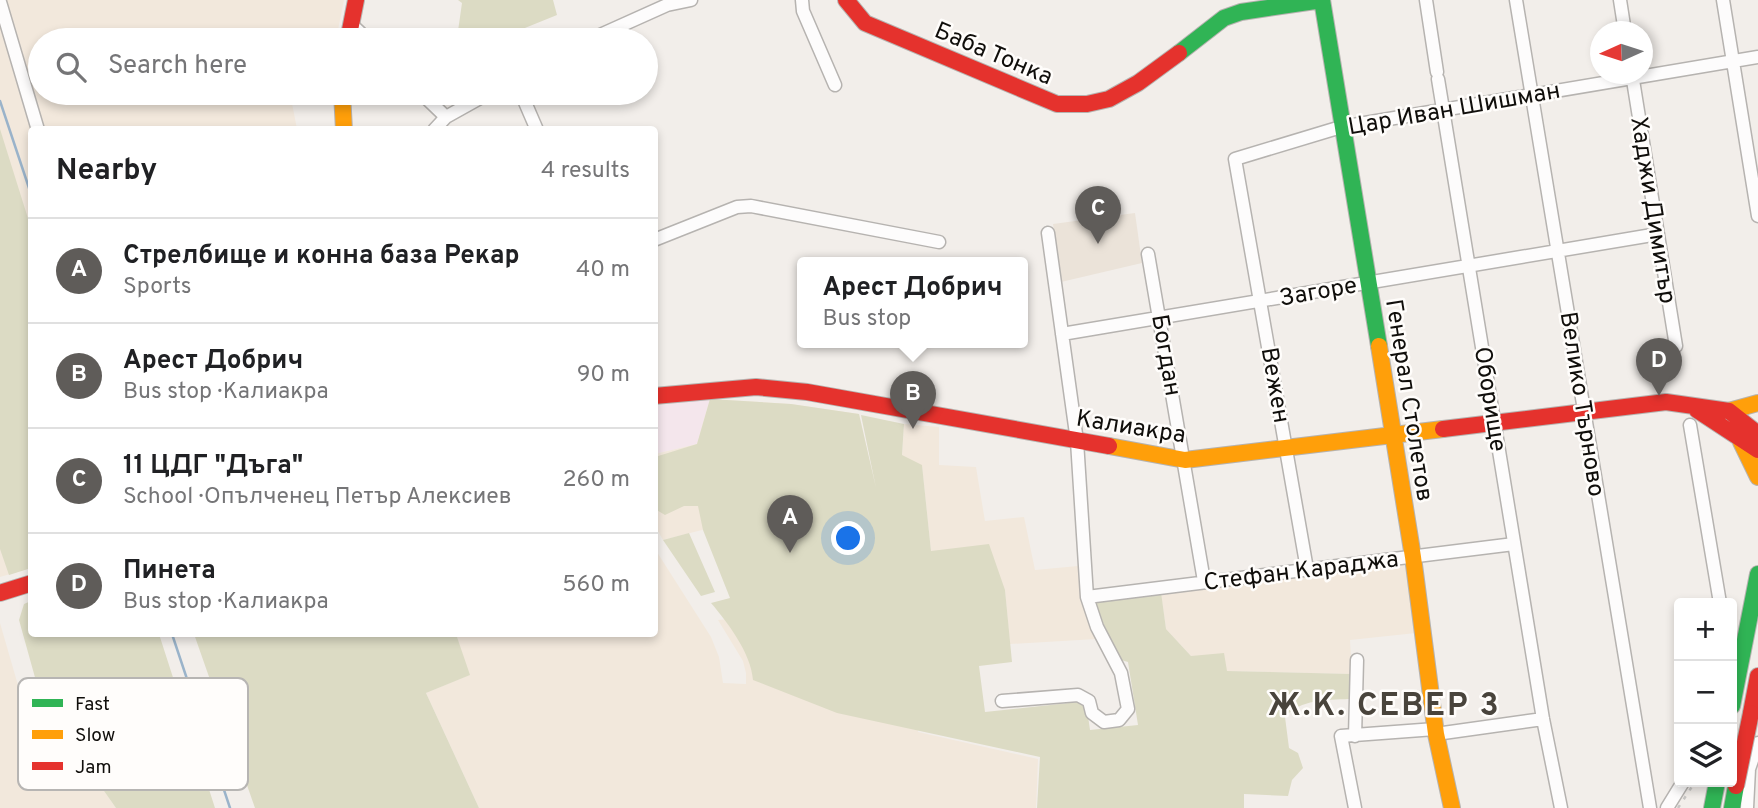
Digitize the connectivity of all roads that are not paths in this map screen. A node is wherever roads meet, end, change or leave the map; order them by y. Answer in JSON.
{"nodes":[{"id":1,"x":356,"y":0,"type":"edge"},
{"id":2,"x":691,"y":0,"type":"edge"},
{"id":3,"x":802,"y":0,"type":"edge"},
{"id":4,"x":846,"y":0,"type":"edge"},
{"id":5,"x":1322,"y":0,"type":"edge"},
{"id":6,"x":1426,"y":0,"type":"edge"},
{"id":7,"x":1516,"y":0,"type":"edge"},
{"id":8,"x":1620,"y":0,"type":"edge"},
{"id":9,"x":1723,"y":0,"type":"edge"},
{"id":10,"x":0,"y":2,"type":"edge"},
{"id":11,"x":1623,"y":21,"type":"edge"},
{"id":12,"x":350,"y":28,"type":"edge"},
{"id":13,"x":616,"y":28,"type":"edge"},
{"id":14,"x":1758,"y":57,"type":"edge"},
{"id":15,"x":1734,"y":60,"type":"junction"},
{"id":16,"x":1653,"y":72,"type":"edge"},
{"id":17,"x":1590,"y":83,"type":"edge"},
{"id":18,"x":1633,"y":84,"type":"edge"},
{"id":19,"x":835,"y":85,"type":"dead end"},
{"id":20,"x":1532,"y":95,"type":"junction"},
{"id":21,"x":28,"y":96,"type":"edge"},
{"id":22,"x":31,"y":105,"type":"edge"},
{"id":23,"x":343,"y":105,"type":"edge"},
{"id":24,"x":434,"y":105,"type":"edge"},
{"id":25,"x":468,"y":105,"type":"edge"},
{"id":26,"x":526,"y":105,"type":"edge"},
{"id":27,"x":1443,"y":110,"type":"junction"},
{"id":28,"x":446,"y":117,"type":"junction"},
{"id":29,"x":37,"y":126,"type":"edge"},
{"id":30,"x":344,"y":126,"type":"edge"},
{"id":31,"x":438,"y":126,"type":"edge"},
{"id":32,"x":535,"y":126,"type":"edge"},
{"id":33,"x":1341,"y":127,"type":"junction"},
{"id":34,"x":1235,"y":159,"type":"joint"},
{"id":35,"x":1758,"y":216,"type":"edge"},
{"id":36,"x":1048,"y":233,"type":"dead end"},
{"id":37,"x":1658,"y":234,"type":"junction"},
{"id":38,"x":658,"y":238,"type":"edge"},
{"id":39,"x":939,"y":242,"type":"dead end"},
{"id":40,"x":1558,"y":250,"type":"junction"},
{"id":41,"x":1148,"y":254,"type":"dead end"},
{"id":42,"x":1469,"y":267,"type":"junction"},
{"id":43,"x":1367,"y":283,"type":"junction"},
{"id":44,"x":1261,"y":301,"type":"junction"},
{"id":45,"x":1160,"y":318,"type":"junction"},
{"id":46,"x":1062,"y":334,"type":"junction"},
{"id":47,"x":1676,"y":346,"type":"dead end"},
{"id":48,"x":658,"y":396,"type":"edge"},
{"id":49,"x":1686,"y":403,"type":"junction"},
{"id":50,"x":1758,"y":403,"type":"edge"},
{"id":51,"x":1584,"y":411,"type":"junction"},
{"id":52,"x":1729,"y":411,"type":"junction"},
{"id":53,"x":1494,"y":422,"type":"junction"},
{"id":54,"x":1690,"y":425,"type":"dead end"},
{"id":55,"x":1736,"y":433,"type":"junction"},
{"id":56,"x":1393,"y":434,"type":"junction"},
{"id":57,"x":1758,"y":434,"type":"edge"},
{"id":58,"x":1077,"y":441,"type":"junction"},
{"id":59,"x":1288,"y":447,"type":"junction"},
{"id":60,"x":1758,"y":450,"type":"edge"},
{"id":61,"x":1185,"y":460,"type":"junction"},
{"id":62,"x":1758,"y":477,"type":"edge"},
{"id":63,"x":1514,"y":544,"type":"junction"},
{"id":64,"x":1413,"y":557,"type":"junction"},
{"id":65,"x":1307,"y":569,"type":"junction"},
{"id":66,"x":1758,"y":574,"type":"edge"},
{"id":67,"x":1204,"y":581,"type":"junction"},
{"id":68,"x":28,"y":584,"type":"edge"},
{"id":69,"x":0,"y":593,"type":"edge"},
{"id":70,"x":1087,"y":597,"type":"junction"},
{"id":71,"x":1719,"y":598,"type":"edge"},
{"id":72,"x":1753,"y":624,"type":"edge"},
{"id":73,"x":1357,"y":660,"type":"dead end"},
{"id":74,"x":1758,"y":676,"type":"edge"},
{"id":75,"x":1737,"y":686,"type":"edge"},
{"id":76,"x":1002,"y":701,"type":"dead end"},
{"id":77,"x":1543,"y":719,"type":"junction"},
{"id":78,"x":1436,"y":732,"type":"junction"},
{"id":79,"x":1355,"y":736,"type":"junction"},
{"id":80,"x":1758,"y":743,"type":"edge"},
{"id":81,"x":1680,"y":787,"type":"edge"},
{"id":82,"x":1716,"y":787,"type":"edge"},
{"id":83,"x":1743,"y":796,"type":"edge"},
{"id":84,"x":1355,"y":808,"type":"edge"},
{"id":85,"x":1452,"y":808,"type":"edge"},
{"id":86,"x":1561,"y":808,"type":"edge"},
{"id":87,"x":1650,"y":808,"type":"edge"},
{"id":88,"x":1667,"y":808,"type":"edge"},
{"id":89,"x":1712,"y":808,"type":"edge"},
{"id":90,"x":1732,"y":808,"type":"edge"}],
"edges":[{"from":1,"to":12,"type":"street"},
{"from":2,"to":13,"type":"street"},
{"from":3,"to":19,"type":"street"},
{"from":4,"to":5,"type":"street","name":"Баба Тонка"},
{"from":5,"to":33,"type":"street","name":"Генерал Столетов"},
{"from":6,"to":27,"type":"street","name":"Оборище"},
{"from":7,"to":20,"type":"street","name":"Велико Търново"},
{"from":8,"to":11,"type":"street"},
{"from":9,"to":15,"type":"street"},
{"from":10,"to":21,"type":"street"},
{"from":14,"to":15,"type":"street","name":"Цар Иван Шишман"},
{"from":15,"to":16,"type":"street","name":"Цар Иван Шишман"},
{"from":15,"to":35,"type":"street"},
{"from":17,"to":20,"type":"street","name":"Цар Иван Шишман"},
{"from":18,"to":37,"type":"street","name":"Хаджи Димитър"},
{"from":20,"to":27,"type":"street","name":"Цар Иван Шишман"},
{"from":20,"to":40,"type":"street","name":"Велико Търново"},
{"from":22,"to":29,"type":"street"},
{"from":23,"to":30,"type":"street"},
{"from":24,"to":28,"type":"street"},
{"from":25,"to":28,"type":"street"},
{"from":26,"to":32,"type":"street"},
{"from":27,"to":33,"type":"street","name":"Цар Иван Шишман"},
{"from":27,"to":42,"type":"street","name":"Оборище"},
{"from":28,"to":31,"type":"street"},
{"from":33,"to":34,"type":"street","name":"Цар Иван Шишман"},
{"from":33,"to":43,"type":"street","name":"Генерал Столетов"},
{"from":34,"to":44,"type":"street","name":"Вежен"},
{"from":36,"to":46,"type":"street"},
{"from":37,"to":40,"type":"street","name":"Загоре"},
{"from":37,"to":47,"type":"street","name":"Хаджи Димитър"},
{"from":38,"to":39,"type":"street"},
{"from":40,"to":42,"type":"street","name":"Загоре"},
{"from":40,"to":51,"type":"street","name":"Велико Търново"},
{"from":41,"to":45,"type":"street","name":"Богдан"},
{"from":42,"to":43,"type":"street","name":"Загоре"},
{"from":42,"to":53,"type":"street","name":"Оборище"},
{"from":43,"to":44,"type":"street","name":"Загоре"},
{"from":43,"to":56,"type":"street","name":"Генерал Столетов"},
{"from":44,"to":45,"type":"street","name":"Загоре"},
{"from":44,"to":59,"type":"street","name":"Вежен"},
{"from":45,"to":46,"type":"street","name":"Загоре"},
{"from":45,"to":61,"type":"street","name":"Богдан"},
{"from":46,"to":58,"type":"street"},
{"from":48,"to":58,"type":"street","name":"Калиакра"},
{"from":49,"to":51,"type":"street","name":"Калиакра"},
{"from":49,"to":52,"type":"street","name":"Калиакра"},
{"from":49,"to":55,"type":"street"},
{"from":50,"to":52,"type":"street"},
{"from":51,"to":53,"type":"street","name":"Калиакра"},
{"from":51,"to":87,"type":"street","name":"Велико Търново"},
{"from":52,"to":57,"type":"street","name":"Калиакра"},
{"from":53,"to":56,"type":"street","name":"Калиакра"},
{"from":53,"to":63,"type":"street","name":"Оборище"},
{"from":54,"to":71,"type":"street"},
{"from":55,"to":60,"type":"street"},
{"from":55,"to":62,"type":"street"},
{"from":56,"to":59,"type":"street","name":"Калиакра"},
{"from":56,"to":64,"type":"street","name":"Генерал Столетов"},
{"from":58,"to":61,"type":"street","name":"Калиакра"},
{"from":58,"to":70,"type":"street"},
{"from":59,"to":61,"type":"street","name":"Калиакра"},
{"from":59,"to":65,"type":"street","name":"Вежен"},
{"from":61,"to":67,"type":"street","name":"Богдан"},
{"from":63,"to":64,"type":"street","name":"Стефан Караджа"},
{"from":63,"to":77,"type":"street","name":"Оборище"},
{"from":64,"to":65,"type":"street","name":"Стефан Караджа"},
{"from":64,"to":78,"type":"street","name":"Генерал Столетов"},
{"from":65,"to":67,"type":"street","name":"Стефан Караджа"},
{"from":66,"to":72,"type":"street"},
{"from":67,"to":70,"type":"street","name":"Стефан Караджа"},
{"from":68,"to":69,"type":"street"},
{"from":70,"to":76,"type":"street"},
{"from":72,"to":75,"type":"street"},
{"from":73,"to":79,"type":"street"},
{"from":74,"to":83,"type":"street","bridge":true},
{"from":77,"to":78,"type":"street"},
{"from":77,"to":86,"type":"street","name":"Оборище"},
{"from":78,"to":79,"type":"street"},
{"from":78,"to":85,"type":"street","name":"Генерал Столетов"},
{"from":79,"to":84,"type":"street"},
{"from":80,"to":83,"type":"street"},
{"from":81,"to":88,"type":"street"},
{"from":82,"to":89,"type":"street"},
{"from":83,"to":90,"type":"street"}]}
